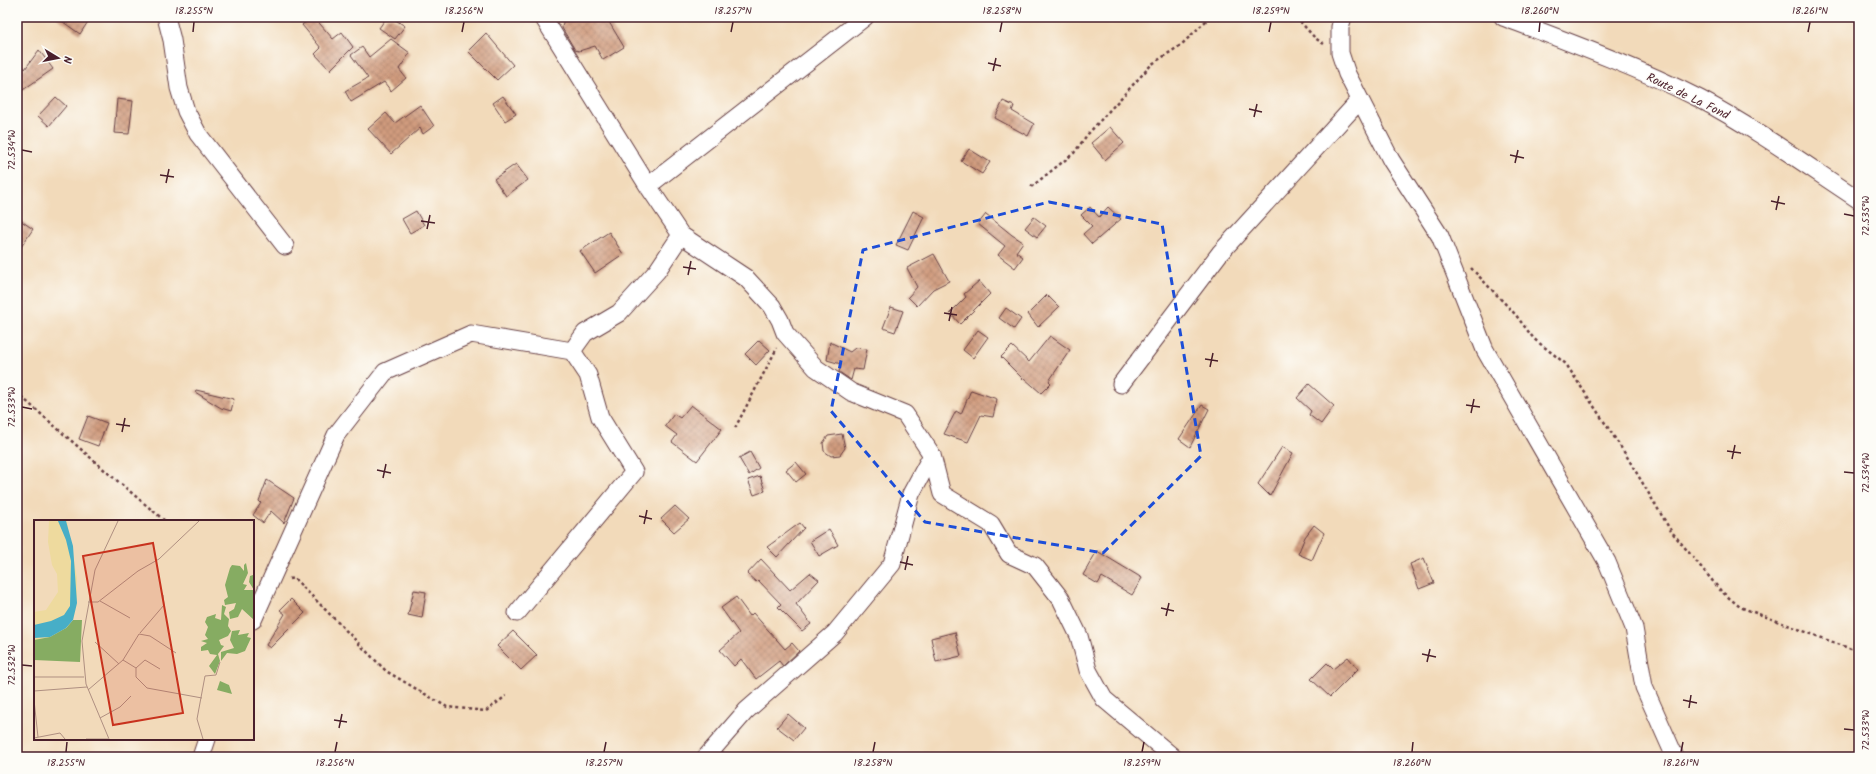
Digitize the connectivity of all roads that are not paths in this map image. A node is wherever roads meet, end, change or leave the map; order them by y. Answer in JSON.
{"nodes":[{"id":1,"x":166,"y":17,"type":"edge"},
{"id":2,"x":543,"y":17,"type":"edge"},
{"id":3,"x":865,"y":17,"type":"edge"},
{"id":4,"x":1343,"y":17,"type":"edge"},
{"id":5,"x":1504,"y":17,"type":"edge"},
{"id":6,"x":1360,"y":101,"type":"junction"},
{"id":7,"x":648,"y":186,"type":"junction"},
{"id":8,"x":1859,"y":200,"type":"edge"},
{"id":9,"x":681,"y":235,"type":"junction"},
{"id":10,"x":285,"y":246,"type":"dead end"},
{"id":11,"x":572,"y":351,"type":"junction"},
{"id":12,"x":1121,"y":384,"type":"dead end"},
{"id":13,"x":932,"y":455,"type":"junction"},
{"id":14,"x":517,"y":613,"type":"dead end"},
{"id":15,"x":254,"y":618,"type":"edge"},
{"id":16,"x":207,"y":740,"type":"edge"},
{"id":17,"x":201,"y":757,"type":"edge"},
{"id":18,"x":706,"y":757,"type":"edge"},
{"id":19,"x":1173,"y":757,"type":"edge"},
{"id":20,"x":1675,"y":757,"type":"edge"}],
"edges":[{"from":1,"to":10,"type":"street"},
{"from":2,"to":7,"type":"street"},
{"from":3,"to":7,"type":"street"},
{"from":4,"to":6,"type":"street"},
{"from":5,"to":8,"type":"street","name":"Route de La Fond"},
{"from":6,"to":12,"type":"street"},
{"from":6,"to":20,"type":"street"},
{"from":7,"to":9,"type":"street"},
{"from":9,"to":11,"type":"street"},
{"from":9,"to":13,"type":"street"},
{"from":11,"to":14,"type":"street"},
{"from":11,"to":15,"type":"street"},
{"from":13,"to":18,"type":"street"},
{"from":13,"to":19,"type":"street"},
{"from":16,"to":17,"type":"street"}]}
